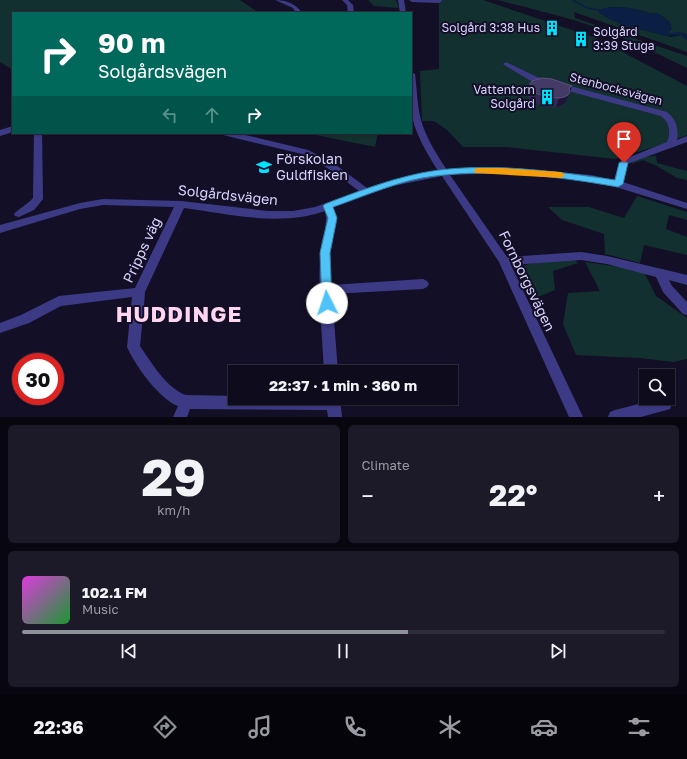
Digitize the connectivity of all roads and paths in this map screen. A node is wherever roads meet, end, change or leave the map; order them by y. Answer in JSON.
{"nodes":[{"id":1,"x":278,"y":0,"type":"edge"},
{"id":2,"x":345,"y":0,"type":"edge"},
{"id":3,"x":401,"y":0,"type":"edge"},
{"id":4,"x":412,"y":0,"type":"edge"},
{"id":5,"x":439,"y":1,"type":"dead end"},
{"id":6,"x":299,"y":12,"type":"edge"},
{"id":7,"x":351,"y":12,"type":"edge"},
{"id":8,"x":403,"y":12,"type":"edge"},
{"id":9,"x":506,"y":64,"type":"dead end"},
{"id":10,"x":412,"y":80,"type":"edge"},
{"id":11,"x":12,"y":129,"type":"edge"},
{"id":12,"x":0,"y":133,"type":"edge"},
{"id":13,"x":38,"y":134,"type":"edge"},
{"id":14,"x":230,"y":134,"type":"edge"},
{"id":15,"x":687,"y":139,"type":"edge"},
{"id":16,"x":669,"y":146,"type":"junction"},
{"id":17,"x":444,"y":172,"type":"junction"},
{"id":18,"x":618,"y":184,"type":"junction"},
{"id":19,"x":366,"y":192,"type":"junction"},
{"id":20,"x":181,"y":204,"type":"junction"},
{"id":21,"x":328,"y":206,"type":"junction"},
{"id":22,"x":687,"y":206,"type":"edge"},
{"id":23,"x":19,"y":214,"type":"dead end"},
{"id":24,"x":0,"y":229,"type":"edge"},
{"id":25,"x":504,"y":261,"type":"junction"},
{"id":26,"x":661,"y":274,"type":"junction"},
{"id":27,"x":687,"y":280,"type":"edge"},
{"id":28,"x":423,"y":284,"type":"dead end"},
{"id":29,"x":326,"y":290,"type":"junction"},
{"id":30,"x":139,"y":292,"type":"junction"},
{"id":31,"x":136,"y":310,"type":"junction"},
{"id":32,"x":687,"y":310,"type":"edge"},
{"id":33,"x":172,"y":313,"type":"dead end"},
{"id":34,"x":0,"y":328,"type":"edge"},
{"id":35,"x":331,"y":365,"type":"edge"},
{"id":36,"x":186,"y":402,"type":"junction"},
{"id":37,"x":661,"y":405,"type":"edge"},
{"id":38,"x":334,"y":406,"type":"edge"},
{"id":39,"x":180,"y":417,"type":"edge"},
{"id":40,"x":576,"y":417,"type":"edge"},
{"id":41,"x":615,"y":417,"type":"edge"}],
"edges":[{"from":1,"to":6,"type":"street"},
{"from":2,"to":7,"type":"street"},
{"from":3,"to":8,"type":"street"},
{"from":4,"to":5,"type":"street"},
{"from":9,"to":16,"type":"street","name":"Stenbocksvägen"},
{"from":10,"to":17,"type":"street","name":"Fornborgsvägen"},
{"from":11,"to":12,"type":"street"},
{"from":13,"to":23,"type":"street"},
{"from":14,"to":19,"type":"street"},
{"from":15,"to":16,"type":"street"},
{"from":16,"to":18,"type":"street"},
{"from":17,"to":18,"type":"street","name":"Solgårdsvägen"},
{"from":17,"to":19,"type":"street","name":"Solgårdsvägen"},
{"from":17,"to":25,"type":"street","name":"Fornborgsvägen"},
{"from":18,"to":22,"type":"street","name":"Solgårdsvägen"},
{"from":19,"to":21,"type":"street","name":"Solgårdsvägen"},
{"from":20,"to":21,"type":"street","name":"Solgårdsvägen"},
{"from":20,"to":24,"type":"street","name":"Solgårdsvägen"},
{"from":20,"to":30,"type":"street","name":"Pripps väg"},
{"from":21,"to":29,"type":"street"},
{"from":25,"to":26,"type":"street"},
{"from":25,"to":40,"type":"street","name":"Fornborgsvägen"},
{"from":26,"to":27,"type":"street"},
{"from":26,"to":32,"type":"street"},
{"from":28,"to":29,"type":"street"},
{"from":29,"to":35,"type":"street"},
{"from":30,"to":31,"type":"street","name":"Pripps väg"},
{"from":30,"to":34,"type":"street"},
{"from":31,"to":33,"type":"street"},
{"from":31,"to":36,"type":"street","name":"Pripps väg"},
{"from":36,"to":38,"type":"street","name":"Pripps väg"},
{"from":36,"to":39,"type":"street"},
{"from":37,"to":41,"type":"street"}]}
